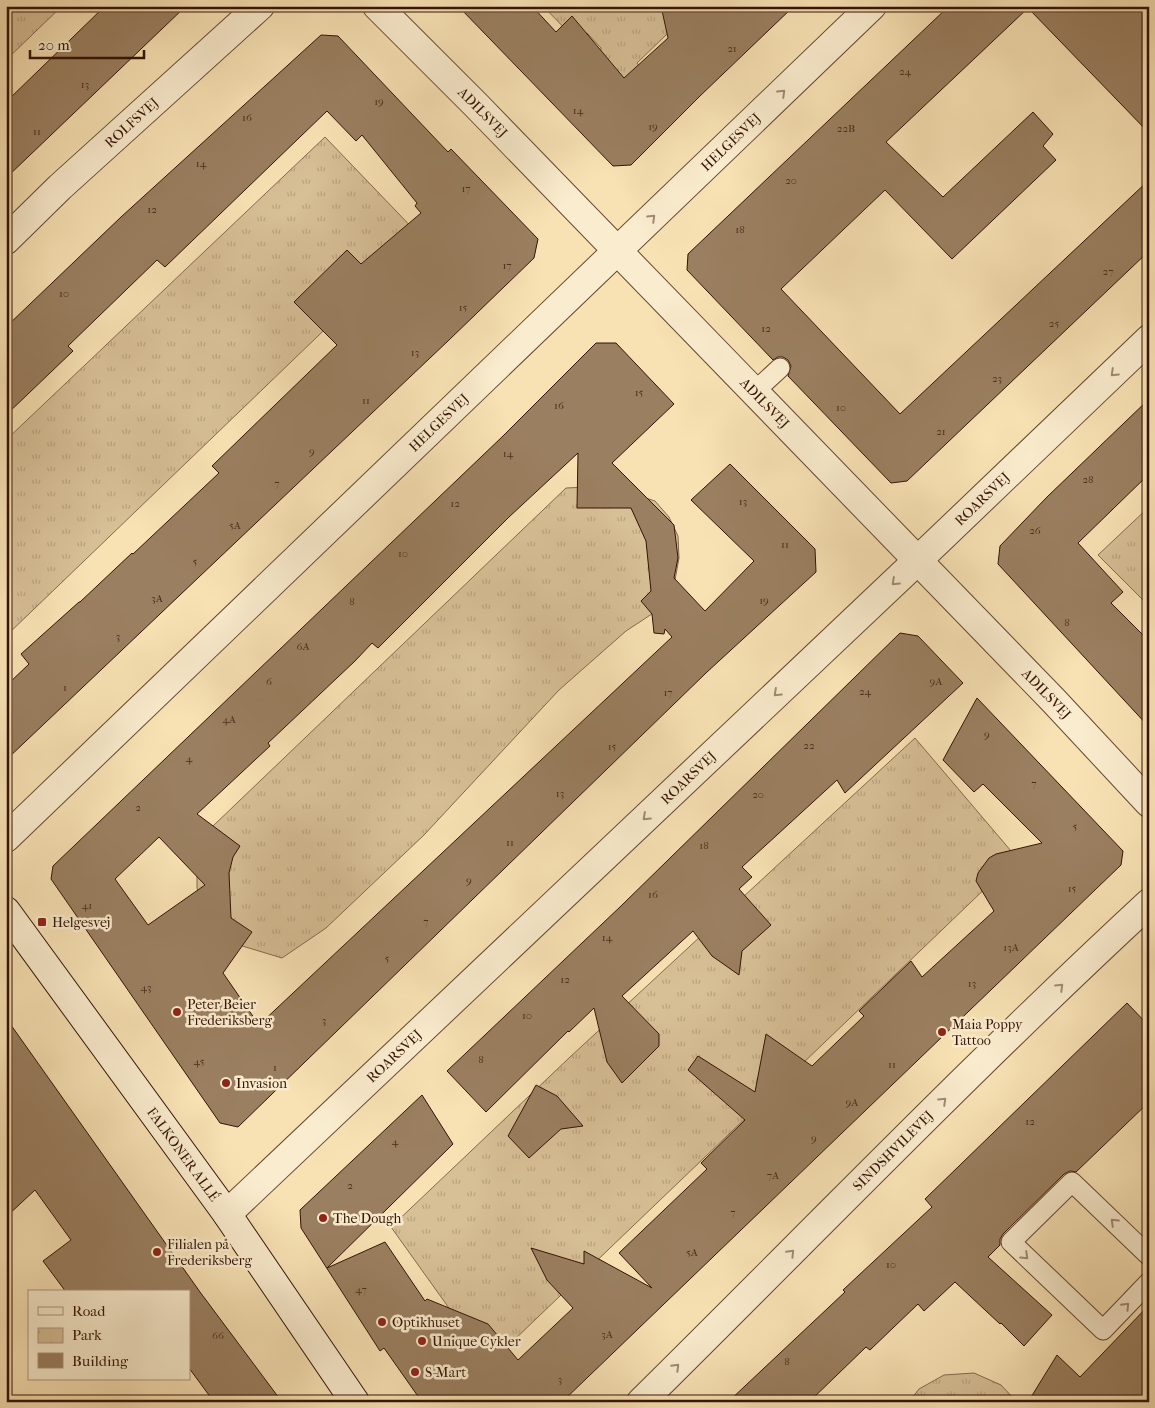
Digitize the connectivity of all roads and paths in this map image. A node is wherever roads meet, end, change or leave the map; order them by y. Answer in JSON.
{"nodes":[{"id":1,"x":260,"y":6,"type":"edge"},
{"id":2,"x":377,"y":6,"type":"edge"},
{"id":3,"x":872,"y":6,"type":"edge"},
{"id":4,"x":6,"y":240,"type":"edge"},
{"id":5,"x":617,"y":252,"type":"junction"},
{"id":6,"x":1149,"y":339,"type":"edge"},
{"id":7,"x":780,"y":368,"type":"dead end"},
{"id":8,"x":753,"y":392,"type":"junction"},
{"id":9,"x":916,"y":561,"type":"junction"},
{"id":10,"x":1149,"y":803,"type":"edge"},
{"id":11,"x":6,"y":838,"type":"edge"},
{"id":12,"x":1149,"y":903,"type":"edge"},
{"id":13,"x":6,"y":911,"type":"edge"},
{"id":14,"x":227,"y":1214,"type":"junction"},
{"id":15,"x":1149,"y":1256,"type":"edge"},
{"id":16,"x":1149,"y":1282,"type":"edge"},
{"id":17,"x":355,"y":1402,"type":"edge"},
{"id":18,"x":641,"y":1402,"type":"edge"}],
"edges":[{"from":1,"to":4,"type":"street","name":"ROLFSVEJ"},
{"from":2,"to":5,"type":"street","name":"ADILSVEJ"},
{"from":5,"to":3,"type":"street","name":"HELGESVEJ","one_way":true},
{"from":5,"to":8,"type":"street","name":"ADILSVEJ"},
{"from":5,"to":11,"type":"street","name":"HELGESVEJ"},
{"from":6,"to":9,"type":"street","name":"ROARSVEJ","one_way":true},
{"from":7,"to":8,"type":"lane"},
{"from":8,"to":9,"type":"street","name":"ADILSVEJ"},
{"from":9,"to":10,"type":"street","name":"ADILSVEJ"},
{"from":9,"to":14,"type":"street","name":"ROARSVEJ","one_way":true},
{"from":18,"to":12,"type":"street","name":"SINDSHVILEVEJ","one_way":true},
{"from":13,"to":14,"type":"street","name":"FALKONER ALLÉ"},
{"from":14,"to":17,"type":"street","name":"FALKONER ALLÉ"},
{"from":15,"to":16,"type":"lane","one_way":true}]}
